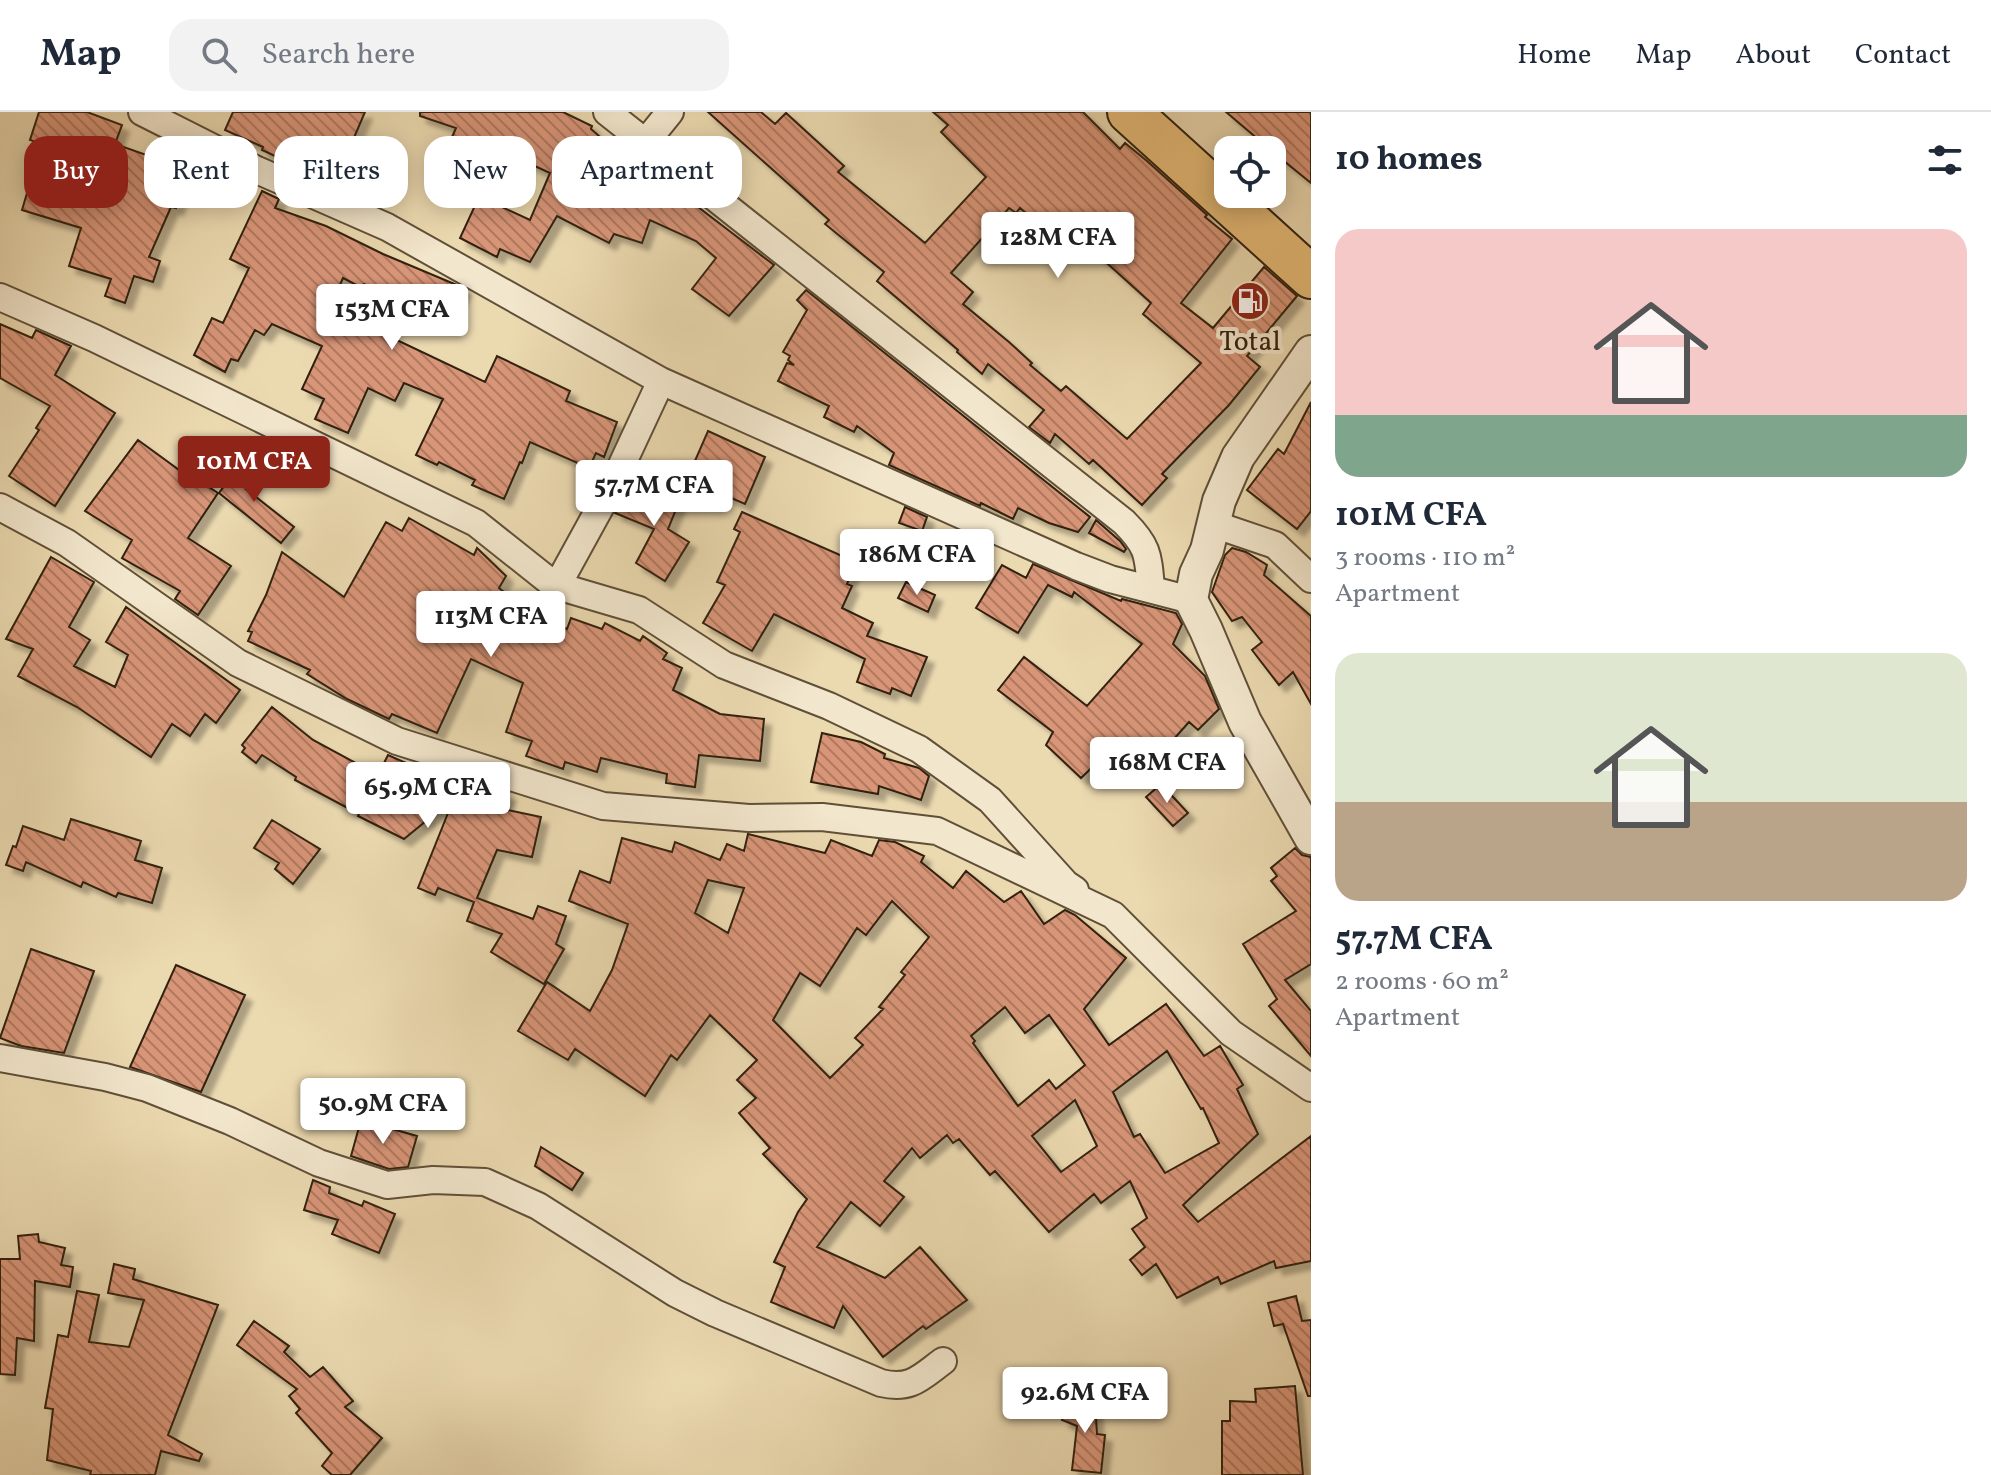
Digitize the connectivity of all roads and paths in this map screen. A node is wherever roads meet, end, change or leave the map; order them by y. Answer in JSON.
{"nodes":[{"id":1,"x":142,"y":112,"type":"edge"},
{"id":2,"x":607,"y":112,"type":"edge"},
{"id":3,"x":670,"y":112,"type":"edge"},
{"id":4,"x":1129,"y":112,"type":"edge"},
{"id":5,"x":1170,"y":112,"type":"edge"},
{"id":6,"x":636,"y":136,"type":"edge"},
{"id":7,"x":651,"y":136,"type":"edge"},
{"id":8,"x":1214,"y":151,"type":"edge"},
{"id":9,"x":727,"y":208,"type":"edge"},
{"id":10,"x":1277,"y":208,"type":"edge"},
{"id":11,"x":1311,"y":239,"type":"edge"},
{"id":12,"x":1311,"y":277,"type":"edge"},
{"id":13,"x":0,"y":297,"type":"edge"},
{"id":14,"x":1311,"y":352,"type":"edge"},
{"id":15,"x":661,"y":381,"type":"junction"},
{"id":16,"x":0,"y":507,"type":"edge"},
{"id":17,"x":1213,"y":524,"type":"junction"},
{"id":18,"x":1311,"y":579,"type":"edge"},
{"id":19,"x":557,"y":586,"type":"junction"},
{"id":20,"x":1151,"y":588,"type":"junction"},
{"id":21,"x":1191,"y":600,"type":"junction"},
{"id":22,"x":1311,"y":838,"type":"edge"},
{"id":23,"x":1113,"y":915,"type":"junction"},
{"id":24,"x":1,"y":1060,"type":"edge"},
{"id":25,"x":1311,"y":1088,"type":"edge"},
{"id":26,"x":943,"y":1361,"type":"dead end"}],
"edges":[{"from":1,"to":15,"type":"street"},
{"from":2,"to":6,"type":"street"},
{"from":3,"to":7,"type":"street"},
{"from":4,"to":12,"type":"highway"},
{"from":5,"to":8,"type":"highway"},
{"from":9,"to":20,"type":"street"},
{"from":10,"to":11,"type":"highway"},
{"from":13,"to":19,"type":"street"},
{"from":14,"to":17,"type":"street"},
{"from":15,"to":19,"type":"street"},
{"from":15,"to":20,"type":"street"},
{"from":16,"to":23,"type":"street"},
{"from":17,"to":18,"type":"street"},
{"from":17,"to":21,"type":"street"},
{"from":19,"to":23,"type":"street"},
{"from":20,"to":21,"type":"street"},
{"from":21,"to":22,"type":"street"},
{"from":23,"to":25,"type":"street"},
{"from":24,"to":26,"type":"street"}]}
